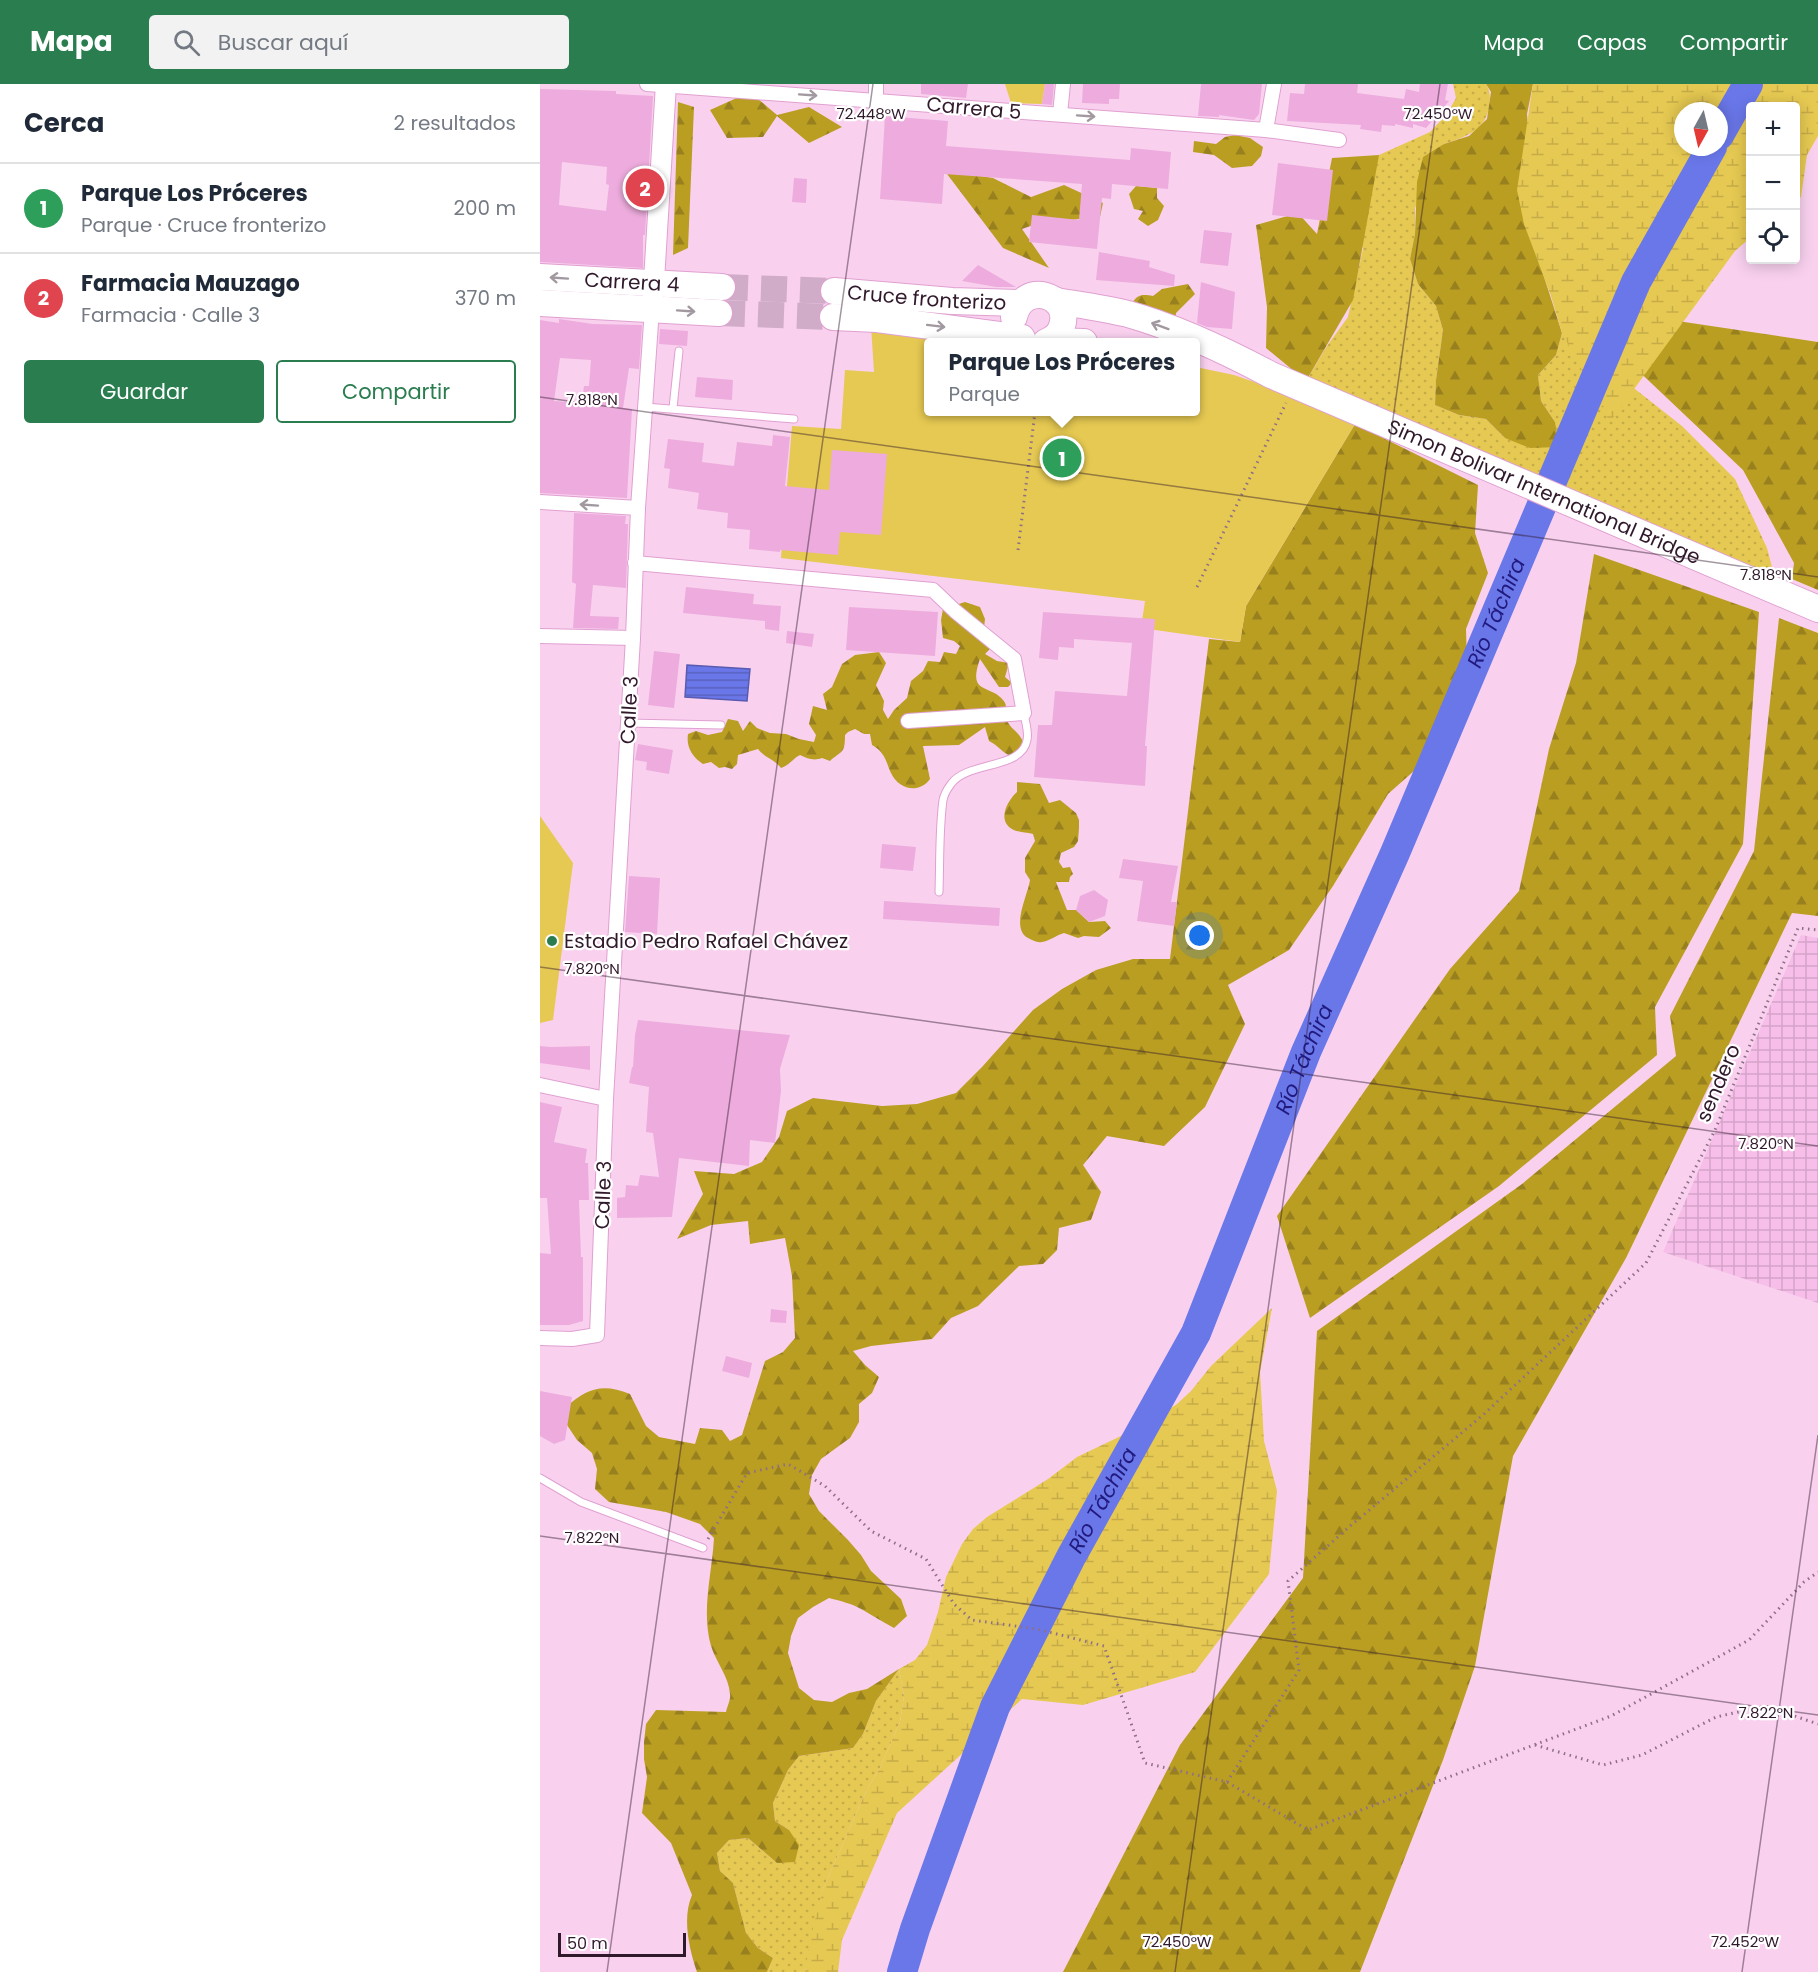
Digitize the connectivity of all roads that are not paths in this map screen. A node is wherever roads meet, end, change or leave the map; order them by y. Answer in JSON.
{"nodes":[{"id":1,"x":876,"y":84,"type":"edge"},
{"id":2,"x":1063,"y":84,"type":"edge"},
{"id":3,"x":1274,"y":84,"type":"edge"},
{"id":4,"x":660,"y":85,"type":"edge"},
{"id":5,"x":876,"y":100,"type":"junction"},
{"id":6,"x":1060,"y":114,"type":"junction"},
{"id":7,"x":1266,"y":130,"type":"junction"},
{"id":8,"x":1339,"y":140,"type":"dead end"},
{"id":9,"x":540,"y":277,"type":"edge"},
{"id":10,"x":722,"y":287,"type":"tunnel mouth"},
{"id":11,"x":834,"y":291,"type":"tunnel mouth"},
{"id":12,"x":653,"y":296,"type":"junction"},
{"id":13,"x":1056,"y":301,"type":"junction"},
{"id":14,"x":540,"y":303,"type":"edge"},
{"id":15,"x":1019,"y":303,"type":"junction"},
{"id":16,"x":719,"y":313,"type":"tunnel mouth"},
{"id":17,"x":833,"y":317,"type":"tunnel mouth"},
{"id":18,"x":1016,"y":338,"type":"edge"},
{"id":19,"x":1032,"y":338,"type":"edge"},
{"id":20,"x":1049,"y":338,"type":"edge"},
{"id":21,"x":1196,"y":338,"type":"edge"},
{"id":22,"x":1200,"y":339,"type":"edge"},
{"id":23,"x":679,"y":351,"type":"dead end"},
{"id":24,"x":1200,"y":358,"type":"edge"},
{"id":25,"x":1271,"y":375,"type":"junction"},
{"id":26,"x":645,"y":407,"type":"junction"},
{"id":27,"x":673,"y":408,"type":"junction"},
{"id":28,"x":794,"y":419,"type":"dead end"},
{"id":29,"x":540,"y":502,"type":"edge"},
{"id":30,"x":638,"y":508,"type":"junction"},
{"id":31,"x":635,"y":563,"type":"junction"},
{"id":32,"x":1818,"y":609,"type":"edge"},
{"id":33,"x":540,"y":636,"type":"edge"},
{"id":34,"x":633,"y":638,"type":"junction"},
{"id":35,"x":1024,"y":713,"type":"junction"},
{"id":36,"x":908,"y":721,"type":"dead end"},
{"id":37,"x":628,"y":723,"type":"junction"},
{"id":38,"x":721,"y":725,"type":"dead end"},
{"id":39,"x":939,"y":892,"type":"dead end"},
{"id":40,"x":540,"y":1085,"type":"edge"},
{"id":41,"x":606,"y":1099,"type":"junction"},
{"id":42,"x":540,"y":1338,"type":"edge"},
{"id":43,"x":540,"y":1478,"type":"edge"},
{"id":44,"x":703,"y":1548,"type":"road end"}],
"edges":[{"from":1,"to":5,"type":"street"},
{"from":2,"to":6,"type":"street"},
{"from":3,"to":7,"type":"street"},
{"from":4,"to":5,"type":"street","name":"Carrera 5","one_way":true},
{"from":4,"to":12,"type":"street","name":"Calle 3"},
{"from":5,"to":6,"type":"street","name":"Carrera 5"},
{"from":6,"to":7,"type":"street","name":"Carrera 5","one_way":true},
{"from":7,"to":8,"type":"street","name":"Carrera 5"},
{"from":12,"to":9,"type":"highway","name":"Carrera 4","one_way":true},
{"from":10,"to":12,"type":"highway","name":"Carrera 4"},
{"from":11,"to":15,"type":"highway","name":"Cruce fronterizo"},
{"from":12,"to":14,"type":"highway","name":"Carrera 4"},
{"from":12,"to":16,"type":"highway","name":"Carrera 4","one_way":true},
{"from":12,"to":26,"type":"street","name":"Calle 3"},
{"from":13,"to":15,"type":"highway","name":"Cruce fronterizo"},
{"from":13,"to":20,"type":"highway"},
{"from":21,"to":13,"type":"highway","name":"Cruce fronterizo","one_way":true},
{"from":15,"to":19,"type":"highway","name":"Cruce fronterizo"},
{"from":17,"to":18,"type":"highway","name":"Cruce fronterizo","one_way":true},
{"from":25,"to":22,"type":"highway","name":"Cruce fronterizo","one_way":true},
{"from":23,"to":27,"type":"lane"},
{"from":24,"to":25,"type":"highway"},
{"from":25,"to":32,"type":"highway","name":"Simon Bolivar International Bridge"},
{"from":26,"to":27,"type":"lane"},
{"from":26,"to":30,"type":"street","name":"Calle 3"},
{"from":27,"to":28,"type":"lane"},
{"from":30,"to":29,"type":"street","one_way":true},
{"from":30,"to":31,"type":"street","name":"Calle 3"},
{"from":31,"to":34,"type":"street","name":"Calle 3"},
{"from":31,"to":35,"type":"street"},
{"from":33,"to":34,"type":"street"},
{"from":34,"to":37,"type":"street","name":"Calle 3"},
{"from":35,"to":36,"type":"street"},
{"from":35,"to":39,"type":"lane"},
{"from":37,"to":38,"type":"lane"},
{"from":37,"to":41,"type":"street","name":"Calle 3"},
{"from":40,"to":41,"type":"street"},
{"from":41,"to":42,"type":"street","name":"Calle 3"},
{"from":43,"to":44,"type":"lane"}]}
